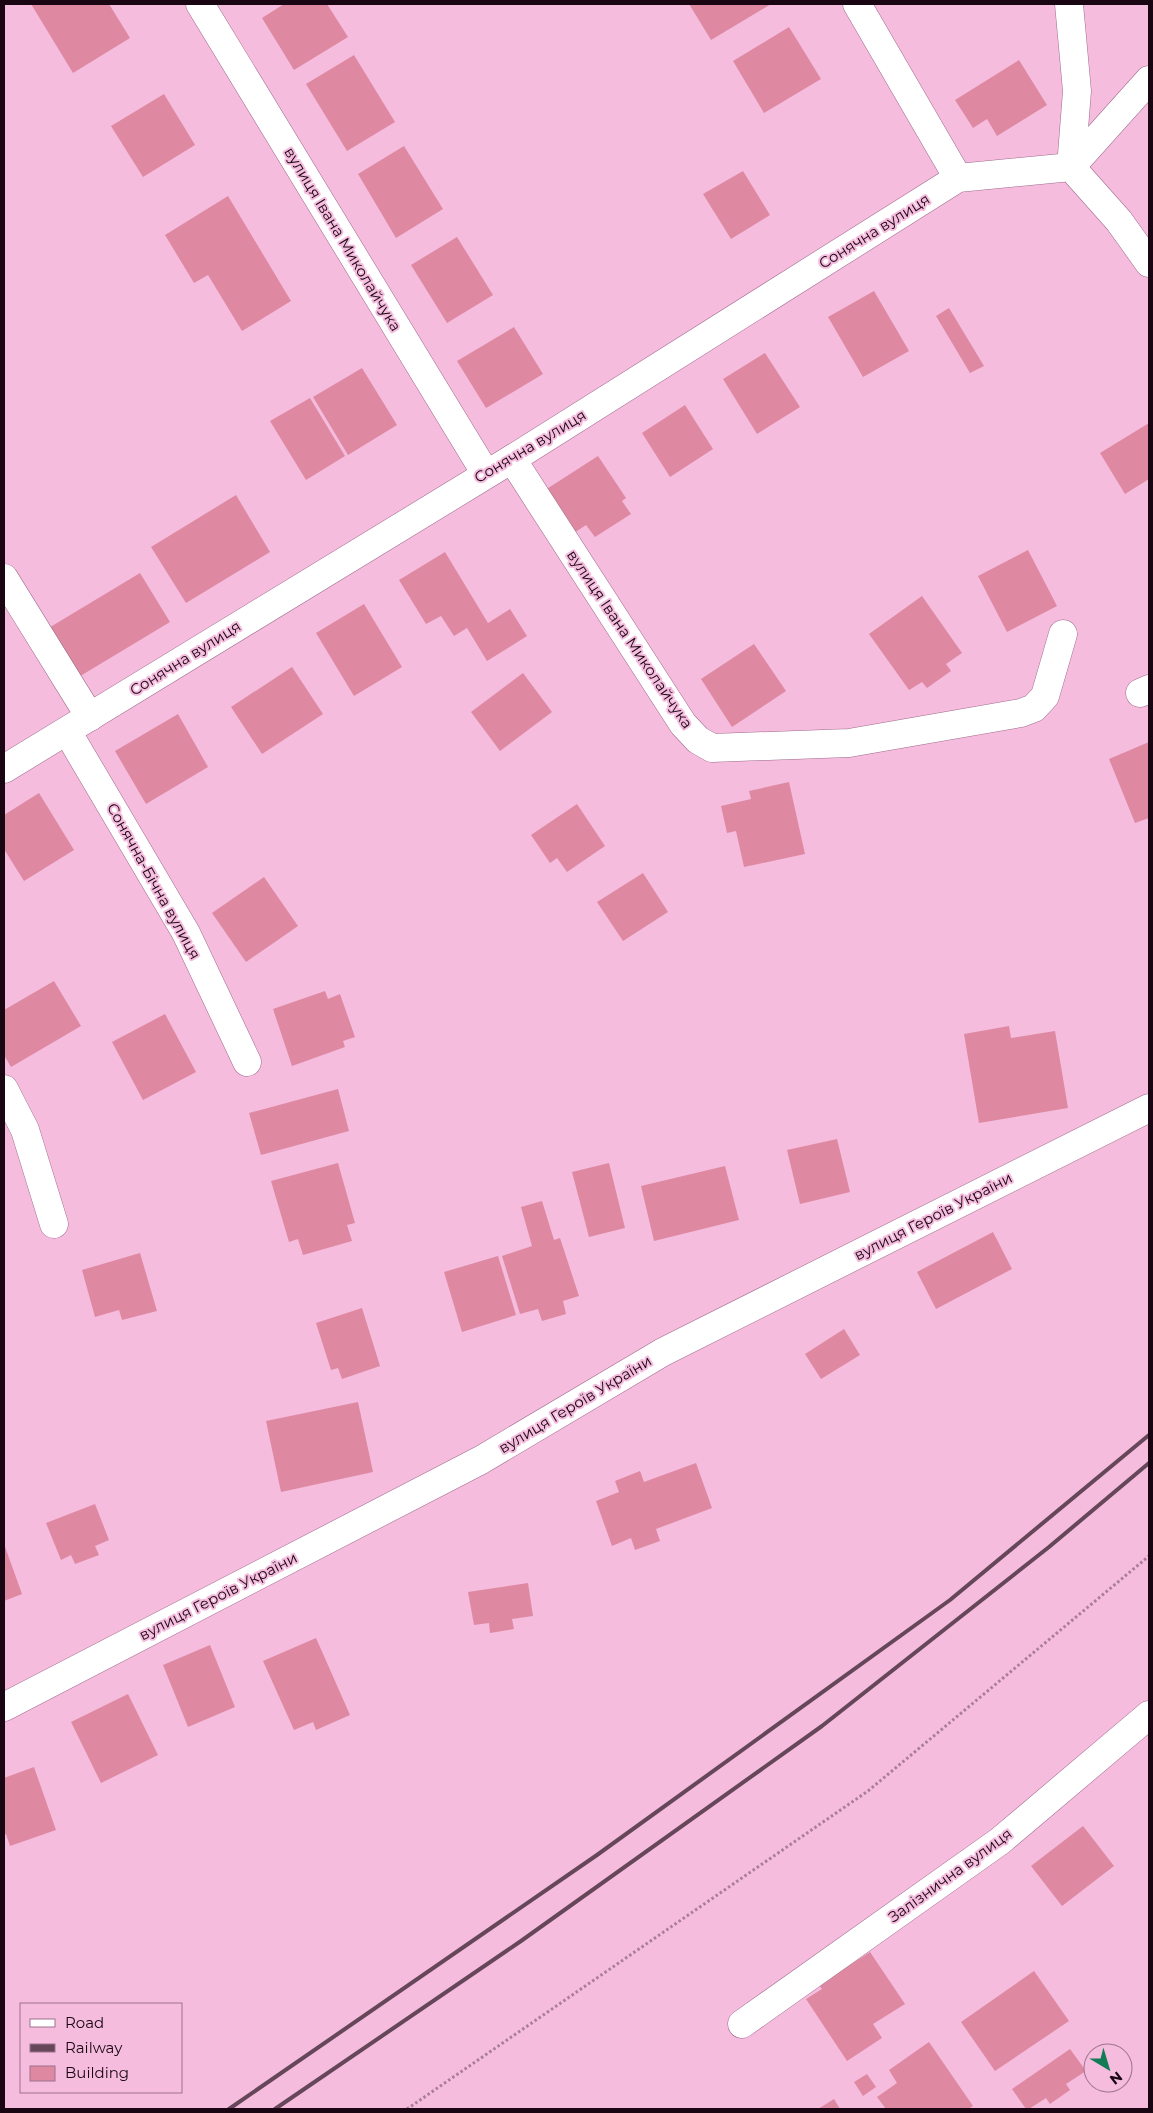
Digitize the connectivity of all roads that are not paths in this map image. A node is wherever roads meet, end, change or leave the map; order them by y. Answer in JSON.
{"nodes":[{"id":1,"x":200,"y":4,"type":"edge"},
{"id":2,"x":857,"y":4,"type":"edge"},
{"id":3,"x":1069,"y":4,"type":"edge"},
{"id":4,"x":1149,"y":80,"type":"edge"},
{"id":5,"x":1071,"y":167,"type":"junction"},
{"id":6,"x":958,"y":178,"type":"junction"},
{"id":7,"x":1149,"y":263,"type":"edge"},
{"id":8,"x":512,"y":459,"type":"junction"},
{"id":9,"x":486,"y":474,"type":"junction"},
{"id":10,"x":4,"y":578,"type":"edge"},
{"id":11,"x":1063,"y":634,"type":"dead end"},
{"id":12,"x":90,"y":717,"type":"junction"},
{"id":13,"x":67,"y":731,"type":"junction"},
{"id":14,"x":4,"y":770,"type":"edge"},
{"id":15,"x":247,"y":1062,"type":"dead end"},
{"id":16,"x":4,"y":1088,"type":"edge"},
{"id":17,"x":1149,"y":1108,"type":"edge"},
{"id":18,"x":54,"y":1224,"type":"dead end"},
{"id":19,"x":4,"y":1707,"type":"edge"},
{"id":20,"x":1149,"y":1715,"type":"edge"},
{"id":21,"x":742,"y":2024,"type":"dead end"}],
"edges":[{"from":1,"to":9,"type":"street","name":"вулиця Івана Миколайчука"},
{"from":2,"to":6,"type":"street"},
{"from":3,"to":5,"type":"street"},
{"from":4,"to":5,"type":"street"},
{"from":5,"to":6,"type":"street","name":"Сонячна вулиця"},
{"from":5,"to":7,"type":"street"},
{"from":6,"to":8,"type":"street","name":"Сонячна вулиця"},
{"from":8,"to":9,"type":"street","name":"Сонячна вулиця"},
{"from":8,"to":11,"type":"street","name":"вулиця Івана Миколайчука"},
{"from":9,"to":12,"type":"street","name":"Сонячна вулиця"},
{"from":10,"to":12,"type":"street"},
{"from":12,"to":13,"type":"street","name":"Сонячна вулиця"},
{"from":13,"to":14,"type":"street","name":"Сонячна вулиця"},
{"from":13,"to":15,"type":"street","name":"Сонячна-Бічна вулиця"},
{"from":16,"to":18,"type":"street"},
{"from":17,"to":19,"type":"street","name":"вулиця Героїв України"},
{"from":20,"to":21,"type":"street","name":"Залізнична вулиця"}]}
